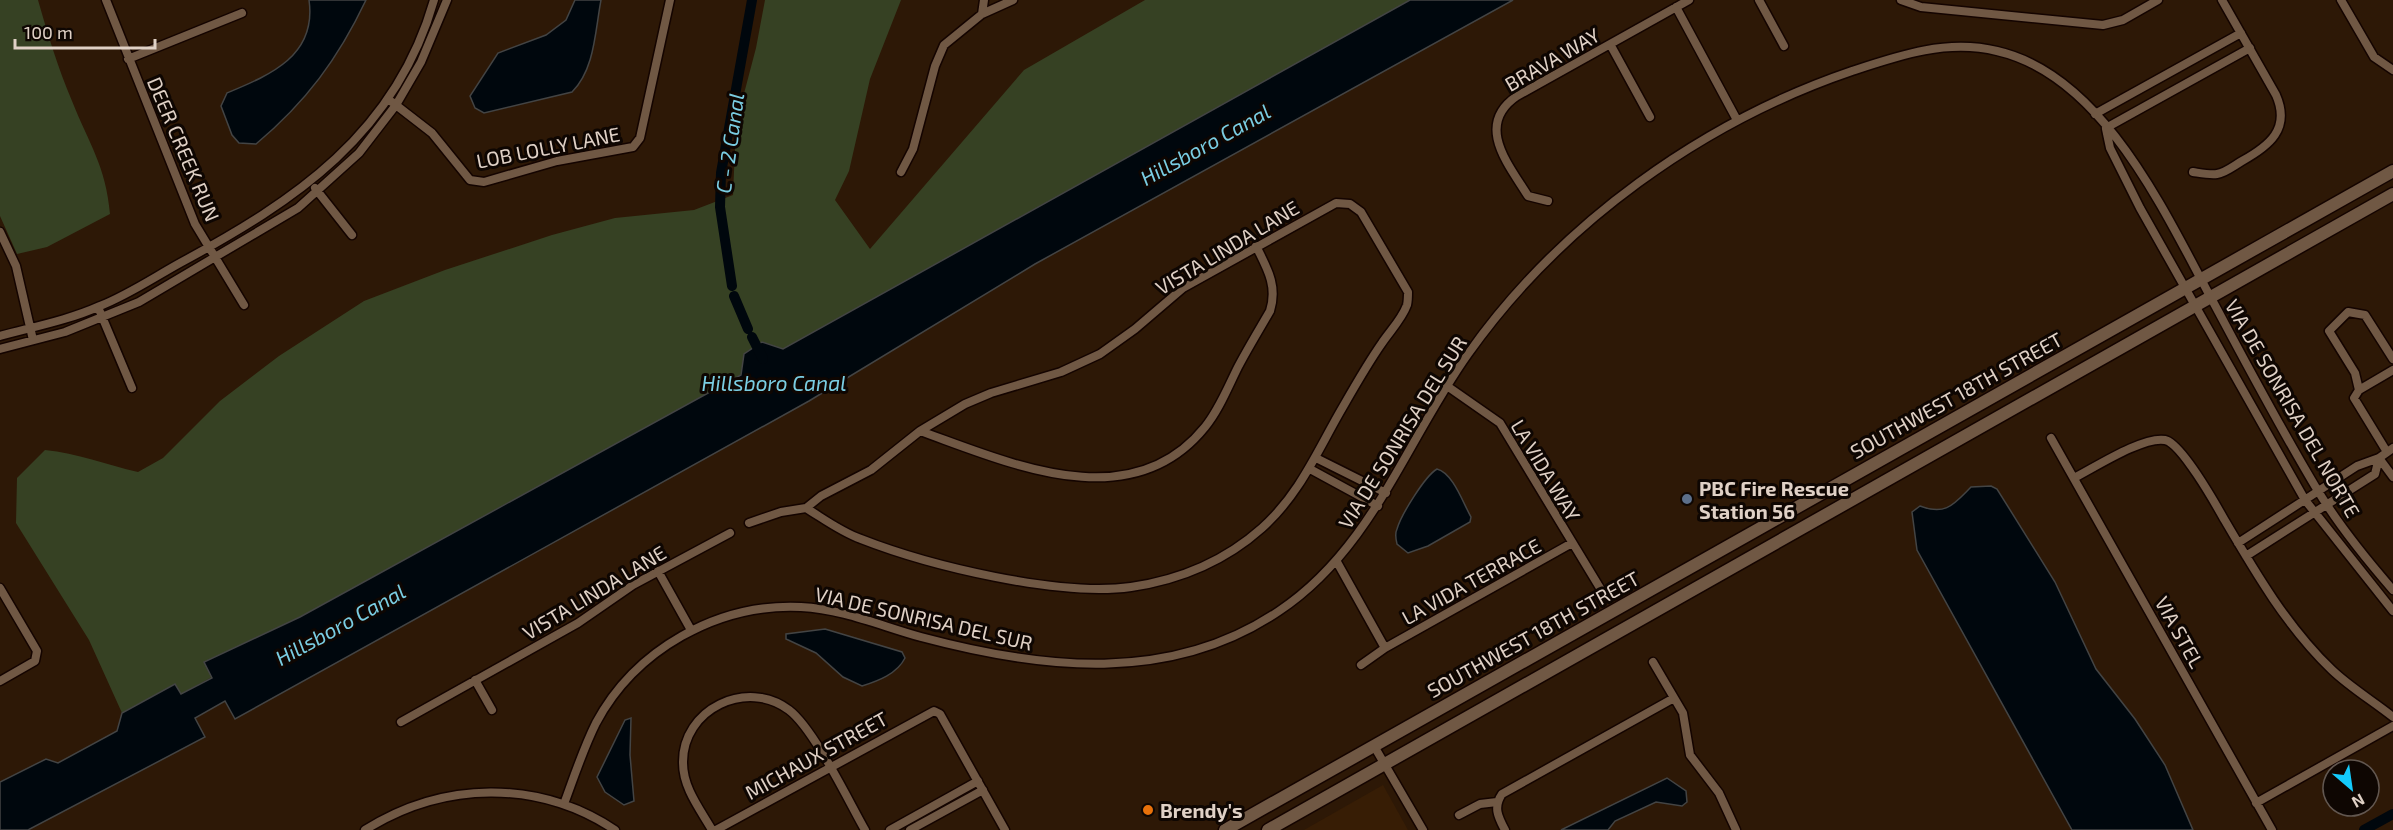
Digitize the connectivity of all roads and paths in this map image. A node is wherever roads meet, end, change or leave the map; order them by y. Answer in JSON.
{"nodes":[{"id":1,"x":106,"y":0,"type":"edge"},
{"id":2,"x":434,"y":0,"type":"edge"},
{"id":3,"x":447,"y":0,"type":"edge"},
{"id":4,"x":670,"y":0,"type":"edge"},
{"id":5,"x":984,"y":0,"type":"edge"},
{"id":6,"x":1012,"y":0,"type":"edge"},
{"id":7,"x":1689,"y":0,"type":"edge"},
{"id":8,"x":1759,"y":0,"type":"edge"},
{"id":9,"x":1901,"y":0,"type":"edge"},
{"id":10,"x":2158,"y":0,"type":"edge"},
{"id":11,"x":2222,"y":0,"type":"edge"},
{"id":12,"x":2341,"y":0,"type":"edge"},
{"id":13,"x":1676,"y":8,"type":"junction"},
{"id":14,"x":242,"y":14,"type":"dead end"},
{"id":15,"x":982,"y":14,"type":"junction"},
{"id":16,"x":2241,"y":33,"type":"junction"},
{"id":17,"x":1610,"y":44,"type":"junction"},
{"id":18,"x":1784,"y":46,"type":"dead end"},
{"id":19,"x":2250,"y":48,"type":"junction"},
{"id":20,"x":128,"y":59,"type":"junction"},
{"id":21,"x":2393,"y":70,"type":"edge"},
{"id":22,"x":388,"y":98,"type":"junction"},
{"id":23,"x":396,"y":105,"type":"junction"},
{"id":24,"x":2095,"y":114,"type":"junction"},
{"id":25,"x":1650,"y":117,"type":"dead end"},
{"id":26,"x":1737,"y":120,"type":"junction"},
{"id":27,"x":2106,"y":128,"type":"junction"},
{"id":28,"x":2393,"y":171,"type":"edge"},
{"id":29,"x":901,"y":172,"type":"dead end"},
{"id":30,"x":2193,"y":172,"type":"dead end"},
{"id":31,"x":311,"y":182,"type":"junction"},
{"id":32,"x":318,"y":191,"type":"junction"},
{"id":33,"x":2393,"y":194,"type":"edge"},
{"id":34,"x":1548,"y":201,"type":"dead end"},
{"id":35,"x":0,"y":232,"type":"edge"},
{"id":36,"x":352,"y":235,"type":"dead end"},
{"id":37,"x":1256,"y":246,"type":"junction"},
{"id":38,"x":210,"y":247,"type":"junction"},
{"id":39,"x":216,"y":256,"type":"junction"},
{"id":40,"x":2201,"y":280,"type":"junction"},
{"id":41,"x":2185,"y":288,"type":"junction"},
{"id":42,"x":2211,"y":297,"type":"junction"},
{"id":43,"x":244,"y":305,"type":"dead end"},
{"id":44,"x":2195,"y":306,"type":"junction"},
{"id":45,"x":99,"y":307,"type":"junction"},
{"id":46,"x":103,"y":319,"type":"junction"},
{"id":47,"x":30,"y":328,"type":"junction"},
{"id":48,"x":0,"y":336,"type":"edge"},
{"id":49,"x":33,"y":340,"type":"junction"},
{"id":50,"x":0,"y":349,"type":"edge"},
{"id":51,"x":2393,"y":359,"type":"edge"},
{"id":52,"x":2393,"y":370,"type":"edge"},
{"id":53,"x":1447,"y":386,"type":"junction"},
{"id":54,"x":132,"y":388,"type":"dead end"},
{"id":55,"x":2358,"y":390,"type":"junction"},
{"id":56,"x":920,"y":431,"type":"junction"},
{"id":57,"x":2051,"y":438,"type":"dead end"},
{"id":58,"x":2386,"y":453,"type":"edge"},
{"id":59,"x":1316,"y":458,"type":"junction"},
{"id":60,"x":1310,"y":469,"type":"junction"},
{"id":61,"x":2393,"y":477,"type":"edge"},
{"id":62,"x":2074,"y":478,"type":"junction"},
{"id":63,"x":2319,"y":492,"type":"junction"},
{"id":64,"x":1386,"y":493,"type":"junction"},
{"id":65,"x":2305,"y":500,"type":"junction"},
{"id":66,"x":2326,"y":504,"type":"junction"},
{"id":67,"x":1378,"y":506,"type":"junction"},
{"id":68,"x":806,"y":508,"type":"junction"},
{"id":69,"x":2314,"y":513,"type":"junction"},
{"id":70,"x":749,"y":523,"type":"dead end"},
{"id":71,"x":730,"y":533,"type":"dead end"},
{"id":72,"x":1572,"y":543,"type":"junction"},
{"id":73,"x":2238,"y":543,"type":"junction"},
{"id":74,"x":2246,"y":556,"type":"junction"},
{"id":75,"x":1337,"y":562,"type":"junction"},
{"id":76,"x":658,"y":571,"type":"junction"},
{"id":77,"x":0,"y":588,"type":"edge"},
{"id":78,"x":1600,"y":588,"type":"dead end"},
{"id":79,"x":2393,"y":590,"type":"edge"},
{"id":80,"x":2393,"y":611,"type":"edge"},
{"id":81,"x":691,"y":630,"type":"junction"},
{"id":82,"x":1385,"y":648,"type":"junction"},
{"id":83,"x":1653,"y":662,"type":"dead end"},
{"id":84,"x":1361,"y":665,"type":"dead end"},
{"id":85,"x":475,"y":680,"type":"junction"},
{"id":86,"x":0,"y":681,"type":"edge"},
{"id":87,"x":1674,"y":698,"type":"junction"},
{"id":88,"x":492,"y":710,"type":"dead end"},
{"id":89,"x":2393,"y":717,"type":"edge"},
{"id":90,"x":401,"y":722,"type":"dead end"},
{"id":91,"x":2393,"y":726,"type":"edge"},
{"id":92,"x":1374,"y":746,"type":"junction"},
{"id":93,"x":1385,"y":764,"type":"junction"},
{"id":94,"x":829,"y":767,"type":"junction"},
{"id":95,"x":978,"y":781,"type":"junction"},
{"id":96,"x":983,"y":790,"type":"junction"},
{"id":97,"x":1497,"y":802,"type":"junction"},
{"id":98,"x":2256,"y":803,"type":"junction"},
{"id":99,"x":564,"y":804,"type":"junction"},
{"id":100,"x":1459,"y":815,"type":"dead end"},
{"id":101,"x":365,"y":830,"type":"edge"},
{"id":102,"x":615,"y":830,"type":"edge"},
{"id":103,"x":714,"y":830,"type":"edge"},
{"id":104,"x":865,"y":830,"type":"edge"},
{"id":105,"x":890,"y":830,"type":"edge"},
{"id":106,"x":910,"y":830,"type":"edge"},
{"id":107,"x":1005,"y":830,"type":"edge"},
{"id":108,"x":1225,"y":830,"type":"edge"},
{"id":109,"x":1268,"y":830,"type":"edge"},
{"id":110,"x":1423,"y":830,"type":"edge"},
{"id":111,"x":1505,"y":830,"type":"edge"},
{"id":112,"x":1736,"y":830,"type":"edge"},
{"id":113,"x":2272,"y":830,"type":"edge"}],
"edges":[{"from":1,"to":20,"type":"street","name":"DEER CREEK RUN"},
{"from":2,"to":22,"type":"street"},
{"from":3,"to":23,"type":"street"},
{"from":4,"to":23,"type":"street","name":"LOB LOLLY LANE"},
{"from":5,"to":15,"type":"street"},
{"from":6,"to":15,"type":"street"},
{"from":7,"to":13,"type":"street","name":"BRAVA WAY"},
{"from":8,"to":18,"type":"street"},
{"from":9,"to":10,"type":"street"},
{"from":11,"to":16,"type":"street"},
{"from":12,"to":21,"type":"street"},
{"from":13,"to":17,"type":"street","name":"BRAVA WAY"},
{"from":13,"to":26,"type":"street"},
{"from":14,"to":20,"type":"street"},
{"from":15,"to":29,"type":"street"},
{"from":16,"to":19,"type":"street"},
{"from":16,"to":24,"type":"street"},
{"from":17,"to":25,"type":"street"},
{"from":17,"to":34,"type":"street","name":"BRAVA WAY"},
{"from":19,"to":27,"type":"street"},
{"from":19,"to":30,"type":"street"},
{"from":20,"to":38,"type":"street","name":"DEER CREEK RUN"},
{"from":22,"to":23,"type":"street","name":"LOB LOLLY LANE"},
{"from":22,"to":31,"type":"street"},
{"from":23,"to":32,"type":"street"},
{"from":24,"to":26,"type":"street","name":"VIA DE SONRISA DEL SUR"},
{"from":24,"to":27,"type":"street","name":"VIA DE SONRISA DEL SUR"},
{"from":26,"to":53,"type":"street","name":"VIA DE SONRISA DEL SUR"},
{"from":27,"to":40,"type":"street","name":"VIA DE SONRISA DEL SUR"},
{"from":27,"to":41,"type":"street","name":"VIA DE SONRISA DEL SUR"},
{"from":28,"to":40,"type":"main road","name":"SOUTHWEST 18TH STREET"},
{"from":31,"to":32,"type":"street"},
{"from":31,"to":38,"type":"street"},
{"from":32,"to":36,"type":"street"},
{"from":32,"to":39,"type":"street"},
{"from":33,"to":42,"type":"main road","name":"SOUTHWEST 18TH STREET"},
{"from":35,"to":47,"type":"street"},
{"from":37,"to":56,"type":"street","name":"VISTA LINDA LANE"},
{"from":37,"to":56,"type":"street"},
{"from":37,"to":59,"type":"street","name":"VISTA LINDA LANE"},
{"from":38,"to":39,"type":"street","name":"DEER CREEK RUN"},
{"from":38,"to":45,"type":"street"},
{"from":39,"to":43,"type":"street","name":"DEER CREEK RUN"},
{"from":39,"to":46,"type":"street"},
{"from":40,"to":41,"type":"main road","name":"SOUTHWEST 18TH STREET"},
{"from":40,"to":42,"type":"street","name":"VIA DE SONRISA DEL NORTE"},
{"from":41,"to":44,"type":"street","name":"VIA DE SONRISA DEL NORTE"},
{"from":41,"to":92,"type":"main road","name":"SOUTHWEST 18TH STREET"},
{"from":42,"to":44,"type":"main road","name":"SOUTHWEST 18TH STREET"},
{"from":42,"to":63,"type":"street","name":"VIA DE SONRISA DEL NORTE"},
{"from":44,"to":65,"type":"street","name":"VIA DE SONRISA DEL NORTE"},
{"from":44,"to":93,"type":"main road","name":"SOUTHWEST 18TH STREET"},
{"from":45,"to":46,"type":"street"},
{"from":45,"to":47,"type":"street"},
{"from":46,"to":49,"type":"street"},
{"from":46,"to":54,"type":"street"},
{"from":47,"to":48,"type":"street"},
{"from":47,"to":49,"type":"street"},
{"from":49,"to":50,"type":"street"},
{"from":51,"to":55,"type":"street"},
{"from":52,"to":55,"type":"street"},
{"from":53,"to":64,"type":"street","name":"VIA DE SONRISA DEL SUR"},
{"from":53,"to":72,"type":"street","name":"LA VIDA WAY"},
{"from":55,"to":58,"type":"street"},
{"from":56,"to":68,"type":"street","name":"VISTA LINDA LANE"},
{"from":57,"to":62,"type":"street","name":"VIA STEL"},
{"from":58,"to":61,"type":"street"},
{"from":58,"to":63,"type":"street"},
{"from":58,"to":66,"type":"street"},
{"from":59,"to":60,"type":"street","name":"VISTA LINDA LANE"},
{"from":59,"to":64,"type":"street"},
{"from":60,"to":67,"type":"street"},
{"from":60,"to":68,"type":"street","name":"VISTA LINDA LANE"},
{"from":62,"to":73,"type":"street"},
{"from":62,"to":98,"type":"street","name":"VIA STEL"},
{"from":63,"to":65,"type":"street"},
{"from":63,"to":66,"type":"street","name":"VIA DE SONRISA DEL NORTE"},
{"from":64,"to":67,"type":"street","name":"VIA DE SONRISA DEL SUR"},
{"from":65,"to":69,"type":"street","name":"VIA DE SONRISA DEL NORTE"},
{"from":65,"to":73,"type":"street"},
{"from":66,"to":69,"type":"street"},
{"from":66,"to":79,"type":"street","name":"VIA DE SONRISA DEL NORTE"},
{"from":67,"to":75,"type":"street","name":"VIA DE SONRISA DEL SUR"},
{"from":68,"to":70,"type":"street","name":"VISTA LINDA LANE"},
{"from":69,"to":74,"type":"street"},
{"from":69,"to":80,"type":"street","name":"VIA DE SONRISA DEL NORTE"},
{"from":71,"to":76,"type":"street","name":"VISTA LINDA LANE"},
{"from":72,"to":78,"type":"street","name":"LA VIDA WAY"},
{"from":72,"to":82,"type":"street","name":"LA VIDA TERRACE"},
{"from":73,"to":74,"type":"street"},
{"from":74,"to":89,"type":"street"},
{"from":75,"to":81,"type":"street","name":"VIA DE SONRISA DEL SUR"},
{"from":75,"to":82,"type":"street","name":"LA VIDA TERRACE"},
{"from":76,"to":81,"type":"street"},
{"from":76,"to":85,"type":"street","name":"VISTA LINDA LANE"},
{"from":77,"to":86,"type":"street"},
{"from":81,"to":99,"type":"street","name":"VIA DE SONRISA DEL SUR"},
{"from":82,"to":84,"type":"street","name":"LA VIDA TERRACE"},
{"from":83,"to":87,"type":"street"},
{"from":85,"to":88,"type":"street"},
{"from":85,"to":90,"type":"street","name":"VISTA LINDA LANE"},
{"from":87,"to":97,"type":"street"},
{"from":87,"to":112,"type":"street"},
{"from":91,"to":98,"type":"street"},
{"from":92,"to":93,"type":"street"},
{"from":92,"to":108,"type":"main road","name":"SOUTHWEST 18TH STREET"},
{"from":93,"to":109,"type":"main road","name":"SOUTHWEST 18TH STREET"},
{"from":93,"to":110,"type":"street"},
{"from":94,"to":95,"type":"street","name":"MICHAUX STREET"},
{"from":94,"to":103,"type":"street","name":"MICHAUX STREET"},
{"from":94,"to":103,"type":"street"},
{"from":94,"to":104,"type":"street"},
{"from":95,"to":96,"type":"street"},
{"from":95,"to":105,"type":"street"},
{"from":96,"to":106,"type":"street"},
{"from":96,"to":107,"type":"street"},
{"from":97,"to":100,"type":"street"},
{"from":97,"to":111,"type":"street"},
{"from":98,"to":113,"type":"street","name":"VIA STEL"},
{"from":99,"to":101,"type":"street"},
{"from":99,"to":102,"type":"street"}]}
